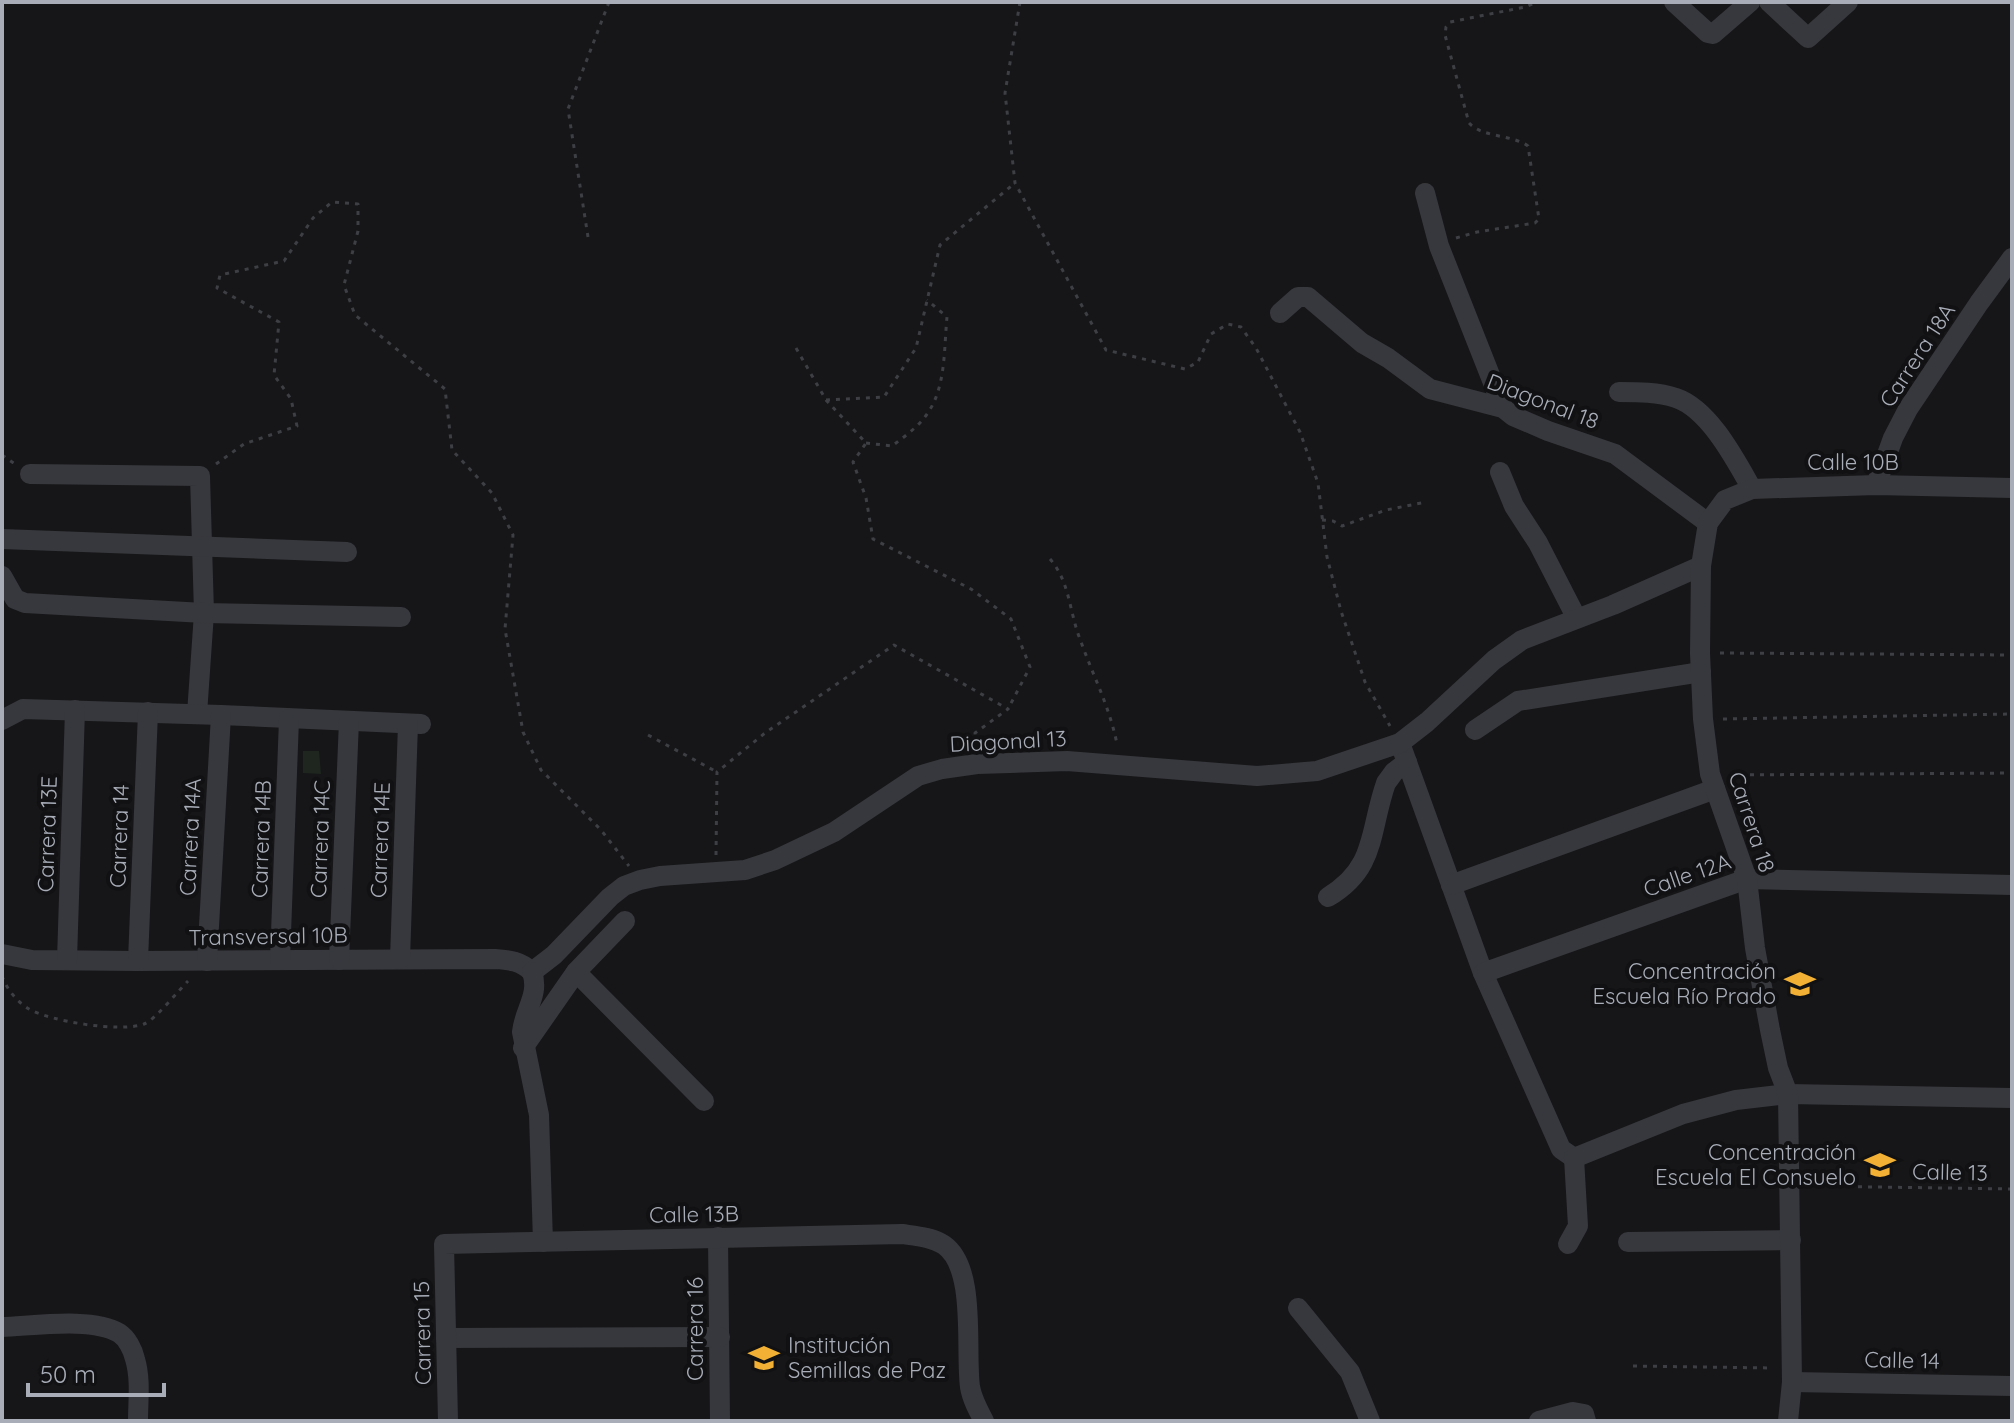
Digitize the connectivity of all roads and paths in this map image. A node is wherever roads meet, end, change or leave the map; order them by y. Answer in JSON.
{"nodes":[{"id":1,"x":609,"y":2,"type":"edge"},
{"id":2,"x":1020,"y":2,"type":"edge"},
{"id":3,"x":1537,"y":2,"type":"edge"},
{"id":4,"x":1674,"y":2,"type":"edge"},
{"id":5,"x":1750,"y":2,"type":"edge"},
{"id":6,"x":1769,"y":2,"type":"edge"},
{"id":7,"x":1848,"y":2,"type":"edge"},
{"id":8,"x":1015,"y":183,"type":"junction"},
{"id":9,"x":1425,"y":193,"type":"dead end"},
{"id":10,"x":588,"y":237,"type":"dead end"},
{"id":11,"x":1439,"y":246,"type":"junction"},
{"id":12,"x":2012,"y":258,"type":"edge"},
{"id":13,"x":927,"y":300,"type":"junction"},
{"id":14,"x":1280,"y":313,"type":"dead end"},
{"id":15,"x":796,"y":348,"type":"dead end"},
{"id":16,"x":1619,"y":392,"type":"dead end"},
{"id":17,"x":826,"y":400,"type":"junction"},
{"id":18,"x":1503,"y":408,"type":"junction"},
{"id":19,"x":866,"y":443,"type":"junction"},
{"id":20,"x":1500,"y":472,"type":"dead end"},
{"id":21,"x":30,"y":474,"type":"dead end"},
{"id":22,"x":200,"y":476,"type":"junction"},
{"id":23,"x":1876,"y":485,"type":"junction"},
{"id":24,"x":2012,"y":488,"type":"edge"},
{"id":25,"x":1752,"y":489,"type":"junction"},
{"id":26,"x":1426,"y":502,"type":"dead end"},
{"id":27,"x":1322,"y":520,"type":"junction"},
{"id":28,"x":1708,"y":523,"type":"junction"},
{"id":29,"x":2,"y":539,"type":"edge"},
{"id":30,"x":203,"y":548,"type":"junction"},
{"id":31,"x":347,"y":552,"type":"dead end"},
{"id":32,"x":1050,"y":559,"type":"dead end"},
{"id":33,"x":1701,"y":566,"type":"junction"},
{"id":34,"x":2,"y":576,"type":"edge"},
{"id":35,"x":204,"y":613,"type":"junction"},
{"id":36,"x":401,"y":617,"type":"dead end"},
{"id":37,"x":1576,"y":617,"type":"junction"},
{"id":38,"x":2012,"y":655,"type":"edge"},
{"id":39,"x":1701,"y":663,"type":"junction"},
{"id":40,"x":1008,"y":709,"type":"junction"},
{"id":41,"x":75,"y":710,"type":"junction"},
{"id":42,"x":148,"y":712,"type":"junction"},
{"id":43,"x":197,"y":714,"type":"junction"},
{"id":44,"x":2012,"y":714,"type":"edge"},
{"id":45,"x":221,"y":715,"type":"junction"},
{"id":46,"x":289,"y":719,"type":"junction"},
{"id":47,"x":1703,"y":719,"type":"junction"},
{"id":48,"x":2,"y":720,"type":"edge"},
{"id":49,"x":349,"y":721,"type":"junction"},
{"id":50,"x":1475,"y":730,"type":"dead end"},
{"id":51,"x":648,"y":735,"type":"dead end"},
{"id":52,"x":1403,"y":752,"type":"junction"},
{"id":53,"x":977,"y":764,"type":"junction"},
{"id":54,"x":1121,"y":764,"type":"junction"},
{"id":55,"x":717,"y":772,"type":"junction"},
{"id":56,"x":2012,"y":773,"type":"edge"},
{"id":57,"x":1713,"y":782,"type":"junction"},
{"id":58,"x":715,"y":874,"type":"junction"},
{"id":59,"x":1747,"y":879,"type":"junction"},
{"id":60,"x":640,"y":880,"type":"junction"},
{"id":61,"x":1451,"y":885,"type":"junction"},
{"id":62,"x":2012,"y":885,"type":"edge"},
{"id":63,"x":1328,"y":897,"type":"dead end"},
{"id":64,"x":625,"y":921,"type":"dead end"},
{"id":65,"x":2,"y":954,"type":"edge"},
{"id":66,"x":400,"y":959,"type":"junction"},
{"id":67,"x":67,"y":960,"type":"junction"},
{"id":68,"x":280,"y":960,"type":"junction"},
{"id":69,"x":339,"y":960,"type":"junction"},
{"id":70,"x":138,"y":961,"type":"junction"},
{"id":71,"x":207,"y":961,"type":"junction"},
{"id":72,"x":532,"y":972,"type":"junction"},
{"id":73,"x":576,"y":972,"type":"junction"},
{"id":74,"x":1483,"y":973,"type":"junction"},
{"id":75,"x":2,"y":976,"type":"edge"},
{"id":76,"x":523,"y":1048,"type":"junction"},
{"id":77,"x":1788,"y":1094,"type":"junction"},
{"id":78,"x":2012,"y":1098,"type":"edge"},
{"id":79,"x":704,"y":1101,"type":"dead end"},
{"id":80,"x":1574,"y":1158,"type":"junction"},
{"id":81,"x":1791,"y":1186,"type":"junction"},
{"id":82,"x":2012,"y":1189,"type":"edge"},
{"id":83,"x":718,"y":1237,"type":"junction"},
{"id":84,"x":1791,"y":1240,"type":"junction"},
{"id":85,"x":543,"y":1242,"type":"junction"},
{"id":86,"x":1628,"y":1242,"type":"dead end"},
{"id":87,"x":444,"y":1244,"type":"joint"},
{"id":88,"x":1568,"y":1244,"type":"dead end"},
{"id":89,"x":1298,"y":1308,"type":"dead end"},
{"id":90,"x":2,"y":1327,"type":"edge"},
{"id":91,"x":720,"y":1337,"type":"junction"},
{"id":92,"x":446,"y":1338,"type":"junction"},
{"id":93,"x":1633,"y":1366,"type":"dead end"},
{"id":94,"x":1792,"y":1375,"type":"junction"},
{"id":95,"x":2012,"y":1386,"type":"edge"},
{"id":96,"x":138,"y":1421,"type":"edge"},
{"id":97,"x":448,"y":1421,"type":"edge"},
{"id":98,"x":720,"y":1421,"type":"edge"},
{"id":99,"x":984,"y":1421,"type":"edge"},
{"id":100,"x":1370,"y":1421,"type":"edge"},
{"id":101,"x":1539,"y":1421,"type":"edge"},
{"id":102,"x":1586,"y":1421,"type":"edge"},
{"id":103,"x":1788,"y":1421,"type":"edge"}],
"edges":[{"from":1,"to":10,"type":"path"},
{"from":2,"to":8,"type":"path"},
{"from":3,"to":11,"type":"path"},
{"from":4,"to":5,"type":"street"},
{"from":6,"to":7,"type":"street"},
{"from":8,"to":13,"type":"path"},
{"from":8,"to":27,"type":"path"},
{"from":9,"to":11,"type":"street"},
{"from":11,"to":18,"type":"street"},
{"from":12,"to":23,"type":"street","name":"Carrera 18A"},
{"from":13,"to":17,"type":"path"},
{"from":13,"to":19,"type":"path"},
{"from":14,"to":18,"type":"street","name":"Diagonal 18"},
{"from":15,"to":17,"type":"path"},
{"from":16,"to":25,"type":"street"},
{"from":17,"to":19,"type":"path"},
{"from":18,"to":28,"type":"street","name":"Diagonal 18"},
{"from":19,"to":40,"type":"path"},
{"from":20,"to":37,"type":"street"},
{"from":21,"to":22,"type":"street"},
{"from":22,"to":30,"type":"street"},
{"from":22,"to":60,"type":"path"},
{"from":23,"to":24,"type":"street","name":"Calle 10B"},
{"from":23,"to":25,"type":"street","name":"Calle 10B"},
{"from":25,"to":28,"type":"street","name":"Calle 10B"},
{"from":26,"to":27,"type":"path"},
{"from":27,"to":52,"type":"path"},
{"from":28,"to":33,"type":"street","name":"Carrera 18"},
{"from":29,"to":30,"type":"street"},
{"from":30,"to":31,"type":"street"},
{"from":30,"to":35,"type":"street"},
{"from":32,"to":54,"type":"path"},
{"from":33,"to":37,"type":"street"},
{"from":33,"to":39,"type":"street","name":"Carrera 18"},
{"from":34,"to":35,"type":"street"},
{"from":35,"to":36,"type":"street"},
{"from":35,"to":43,"type":"street"},
{"from":37,"to":52,"type":"street"},
{"from":38,"to":39,"type":"path"},
{"from":39,"to":47,"type":"street","name":"Carrera 18"},
{"from":39,"to":50,"type":"street"},
{"from":40,"to":53,"type":"path"},
{"from":40,"to":55,"type":"path"},
{"from":41,"to":42,"type":"street"},
{"from":41,"to":48,"type":"street"},
{"from":41,"to":67,"type":"street","name":"Carrera 13E"},
{"from":42,"to":43,"type":"street"},
{"from":42,"to":70,"type":"street","name":"Carrera 14"},
{"from":43,"to":45,"type":"street"},
{"from":44,"to":47,"type":"path"},
{"from":45,"to":46,"type":"street"},
{"from":45,"to":71,"type":"street","name":"Carrera 14A"},
{"from":46,"to":49,"type":"street"},
{"from":46,"to":68,"type":"street","name":"Carrera 14B"},
{"from":47,"to":57,"type":"street","name":"Carrera 18"},
{"from":49,"to":66,"type":"street","name":"Carrera 14E"},
{"from":49,"to":69,"type":"street","name":"Carrera 14C"},
{"from":51,"to":55,"type":"path"},
{"from":52,"to":54,"type":"street","name":"Diagonal 13"},
{"from":52,"to":61,"type":"street"},
{"from":52,"to":63,"type":"street"},
{"from":53,"to":54,"type":"street","name":"Diagonal 13"},
{"from":53,"to":58,"type":"street","name":"Diagonal 13"},
{"from":55,"to":58,"type":"path"},
{"from":56,"to":57,"type":"path"},
{"from":57,"to":59,"type":"street","name":"Carrera 18"},
{"from":57,"to":61,"type":"street"},
{"from":58,"to":60,"type":"street","name":"Diagonal 13"},
{"from":59,"to":62,"type":"street","name":"Calle 12A"},
{"from":59,"to":74,"type":"street","name":"Calle 12A"},
{"from":59,"to":77,"type":"street","name":"Carrera 18"},
{"from":60,"to":72,"type":"street","name":"Diagonal 13"},
{"from":61,"to":74,"type":"street"},
{"from":64,"to":73,"type":"street"},
{"from":65,"to":67,"type":"street","name":"Transversal 10B"},
{"from":66,"to":69,"type":"street","name":"Transversal 10B"},
{"from":66,"to":72,"type":"street","name":"Transversal 10B"},
{"from":67,"to":70,"type":"street","name":"Transversal 10B"},
{"from":68,"to":69,"type":"street","name":"Transversal 10B"},
{"from":68,"to":71,"type":"street","name":"Transversal 10B"},
{"from":70,"to":71,"type":"street","name":"Transversal 10B"},
{"from":71,"to":75,"type":"path"},
{"from":72,"to":76,"type":"street"},
{"from":73,"to":76,"type":"street"},
{"from":73,"to":79,"type":"street"},
{"from":74,"to":80,"type":"street"},
{"from":76,"to":85,"type":"street"},
{"from":77,"to":78,"type":"street"},
{"from":77,"to":80,"type":"street"},
{"from":77,"to":81,"type":"street","name":"Carrera 18"},
{"from":80,"to":88,"type":"street"},
{"from":81,"to":82,"type":"path","name":"Calle 13"},
{"from":81,"to":84,"type":"street","name":"Carrera 18"},
{"from":83,"to":85,"type":"street","name":"Calle 13B"},
{"from":83,"to":91,"type":"street","name":"Carrera 16"},
{"from":83,"to":99,"type":"street","name":"Calle 13B"},
{"from":84,"to":86,"type":"street"},
{"from":84,"to":94,"type":"street","name":"Carrera 18"},
{"from":85,"to":87,"type":"street","name":"Calle 13B"},
{"from":87,"to":92,"type":"street","name":"Carrera 15"},
{"from":89,"to":100,"type":"street"},
{"from":90,"to":96,"type":"street"},
{"from":91,"to":92,"type":"street"},
{"from":91,"to":98,"type":"street","name":"Carrera 16"},
{"from":92,"to":97,"type":"street","name":"Carrera 15"},
{"from":93,"to":94,"type":"path"},
{"from":94,"to":95,"type":"street","name":"Calle 14"},
{"from":94,"to":103,"type":"street","name":"Carrera 18"},
{"from":101,"to":102,"type":"street"}]}
